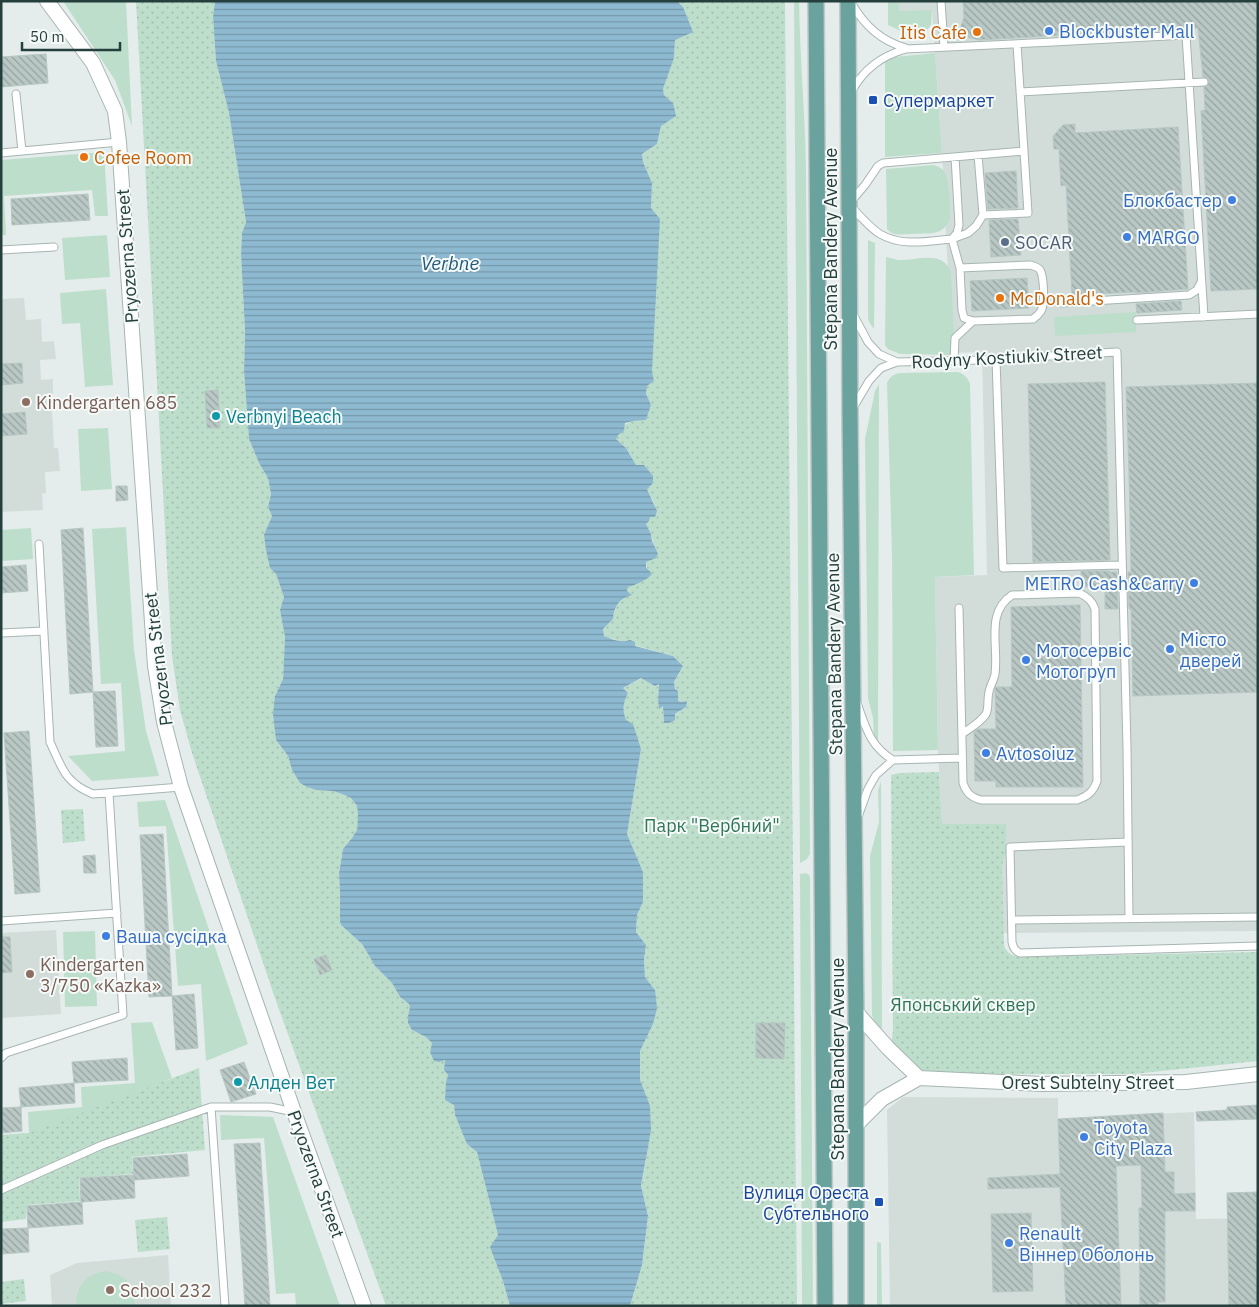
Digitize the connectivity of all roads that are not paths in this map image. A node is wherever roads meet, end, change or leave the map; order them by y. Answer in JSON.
{"nodes":[{"id":1,"x":47,"y":1,"type":"edge"},
{"id":2,"x":816,"y":1,"type":"edge"},
{"id":3,"x":849,"y":1,"type":"edge"},
{"id":4,"x":941,"y":1,"type":"edge"},
{"id":5,"x":1017,"y":44,"type":"junction"},
{"id":6,"x":944,"y":47,"type":"junction"},
{"id":7,"x":906,"y":48,"type":"junction"},
{"id":8,"x":1188,"y":82,"type":"junction"},
{"id":9,"x":1204,"y":82,"type":"dead end"},
{"id":10,"x":1020,"y":92,"type":"junction"},
{"id":11,"x":16,"y":94,"type":"dead end"},
{"id":12,"x":848,"y":97,"type":"junction"},
{"id":13,"x":119,"y":142,"type":"junction"},
{"id":14,"x":22,"y":151,"type":"junction"},
{"id":15,"x":1024,"y":151,"type":"junction"},
{"id":16,"x":1,"y":153,"type":"edge"},
{"id":17,"x":978,"y":155,"type":"junction"},
{"id":18,"x":955,"y":157,"type":"junction"},
{"id":19,"x":849,"y":204,"type":"junction"},
{"id":20,"x":982,"y":215,"type":"junction"},
{"id":21,"x":952,"y":239,"type":"junction"},
{"id":22,"x":54,"y":247,"type":"dead end"},
{"id":23,"x":1,"y":250,"type":"edge"},
{"id":24,"x":960,"y":268,"type":"junction"},
{"id":25,"x":1201,"y":278,"type":"junction"},
{"id":26,"x":1061,"y":303,"type":"dead end"},
{"id":27,"x":849,"y":307,"type":"junction"},
{"id":28,"x":1258,"y":314,"type":"edge"},
{"id":29,"x":1204,"y":317,"type":"junction"},
{"id":30,"x":1137,"y":320,"type":"dead end"},
{"id":31,"x":973,"y":321,"type":"junction"},
{"id":32,"x":996,"y":359,"type":"junction"},
{"id":33,"x":954,"y":361,"type":"junction"},
{"id":34,"x":897,"y":362,"type":"junction"},
{"id":35,"x":850,"y":413,"type":"junction"},
{"id":36,"x":39,"y":544,"type":"dead end"},
{"id":37,"x":1121,"y":565,"type":"junction"},
{"id":38,"x":959,"y":608,"type":"dead end"},
{"id":39,"x":44,"y":632,"type":"junction"},
{"id":40,"x":1,"y":633,"type":"edge"},
{"id":41,"x":853,"y":692,"type":"junction"},
{"id":42,"x":962,"y":734,"type":"junction"},
{"id":43,"x":962,"y":758,"type":"junction"},
{"id":44,"x":894,"y":760,"type":"junction"},
{"id":45,"x":181,"y":787,"type":"junction"},
{"id":46,"x":109,"y":793,"type":"junction"},
{"id":47,"x":855,"y":824,"type":"junction"},
{"id":48,"x":1127,"y":842,"type":"junction"},
{"id":49,"x":117,"y":913,"type":"junction"},
{"id":50,"x":1258,"y":917,"type":"edge"},
{"id":51,"x":1129,"y":918,"type":"junction"},
{"id":52,"x":1012,"y":920,"type":"junction"},
{"id":53,"x":1,"y":921,"type":"edge"},
{"id":54,"x":1258,"y":946,"type":"edge"},
{"id":55,"x":856,"y":1012,"type":"junction"},
{"id":56,"x":1,"y":1058,"type":"edge"},
{"id":57,"x":1258,"y":1074,"type":"edge"},
{"id":58,"x":919,"y":1078,"type":"junction"},
{"id":59,"x":211,"y":1108,"type":"junction"},
{"id":60,"x":294,"y":1112,"type":"junction"},
{"id":61,"x":856,"y":1125,"type":"junction"},
{"id":62,"x":1,"y":1190,"type":"edge"},
{"id":63,"x":225,"y":1306,"type":"edge"},
{"id":64,"x":364,"y":1306,"type":"edge"},
{"id":65,"x":825,"y":1306,"type":"edge"},
{"id":66,"x":856,"y":1306,"type":"edge"}],
"edges":[{"from":1,"to":13,"type":"street","name":"Pryozerna Street"},
{"from":2,"to":65,"type":"main road","name":"Stepana Bandery Avenue"},
{"from":3,"to":7,"type":"lane"},
{"from":3,"to":12,"type":"main road","name":"Stepana Bandery Avenue"},
{"from":4,"to":6,"type":"lane"},
{"from":5,"to":6,"type":"lane"},
{"from":5,"to":8,"type":"lane"},
{"from":5,"to":10,"type":"lane"},
{"from":6,"to":7,"type":"lane"},
{"from":7,"to":12,"type":"lane"},
{"from":8,"to":9,"type":"lane"},
{"from":8,"to":10,"type":"lane"},
{"from":8,"to":25,"type":"lane"},
{"from":10,"to":15,"type":"lane"},
{"from":11,"to":14,"type":"lane"},
{"from":12,"to":19,"type":"main road","name":"Stepana Bandery Avenue"},
{"from":13,"to":14,"type":"lane"},
{"from":13,"to":45,"type":"street","name":"Pryozerna Street"},
{"from":14,"to":16,"type":"lane"},
{"from":15,"to":17,"type":"lane"},
{"from":15,"to":20,"type":"lane"},
{"from":17,"to":18,"type":"lane"},
{"from":17,"to":20,"type":"lane"},
{"from":18,"to":19,"type":"lane"},
{"from":18,"to":21,"type":"lane"},
{"from":19,"to":21,"type":"lane"},
{"from":19,"to":27,"type":"main road","name":"Stepana Bandery Avenue"},
{"from":20,"to":21,"type":"lane"},
{"from":21,"to":24,"type":"lane"},
{"from":22,"to":23,"type":"lane"},
{"from":24,"to":31,"type":"lane"},
{"from":24,"to":31,"type":"lane"},
{"from":25,"to":26,"type":"lane"},
{"from":25,"to":29,"type":"lane"},
{"from":27,"to":34,"type":"lane"},
{"from":27,"to":35,"type":"main road","name":"Stepana Bandery Avenue"},
{"from":28,"to":29,"type":"lane"},
{"from":29,"to":30,"type":"lane"},
{"from":31,"to":33,"type":"lane"},
{"from":32,"to":33,"type":"lane","name":"Rodyny Kostiukiv Street"},
{"from":32,"to":37,"type":"lane"},
{"from":32,"to":37,"type":"lane","name":"Rodyny Kostiukiv Street"},
{"from":33,"to":34,"type":"lane","name":"Rodyny Kostiukiv Street"},
{"from":34,"to":35,"type":"lane"},
{"from":35,"to":41,"type":"main road","name":"Stepana Bandery Avenue"},
{"from":36,"to":39,"type":"lane"},
{"from":37,"to":48,"type":"lane"},
{"from":38,"to":42,"type":"lane"},
{"from":39,"to":40,"type":"lane"},
{"from":39,"to":46,"type":"lane"},
{"from":41,"to":44,"type":"lane"},
{"from":41,"to":47,"type":"main road","name":"Stepana Bandery Avenue"},
{"from":42,"to":43,"type":"lane"},
{"from":42,"to":43,"type":"lane"},
{"from":43,"to":44,"type":"lane"},
{"from":44,"to":47,"type":"lane"},
{"from":45,"to":46,"type":"lane"},
{"from":45,"to":60,"type":"street","name":"Pryozerna Street"},
{"from":46,"to":49,"type":"lane"},
{"from":47,"to":55,"type":"main road","name":"Stepana Bandery Avenue"},
{"from":48,"to":51,"type":"lane"},
{"from":48,"to":52,"type":"lane"},
{"from":49,"to":53,"type":"lane"},
{"from":49,"to":56,"type":"lane"},
{"from":50,"to":51,"type":"lane"},
{"from":51,"to":52,"type":"lane"},
{"from":52,"to":54,"type":"lane"},
{"from":55,"to":58,"type":"street"},
{"from":55,"to":61,"type":"main road","name":"Stepana Bandery Avenue"},
{"from":57,"to":58,"type":"street","name":"Orest Subtelny Street"},
{"from":58,"to":61,"type":"street"},
{"from":59,"to":60,"type":"lane"},
{"from":59,"to":62,"type":"lane"},
{"from":59,"to":63,"type":"lane"},
{"from":60,"to":64,"type":"street","name":"Pryozerna Street"},
{"from":61,"to":66,"type":"main road","name":"Stepana Bandery Avenue"}]}
